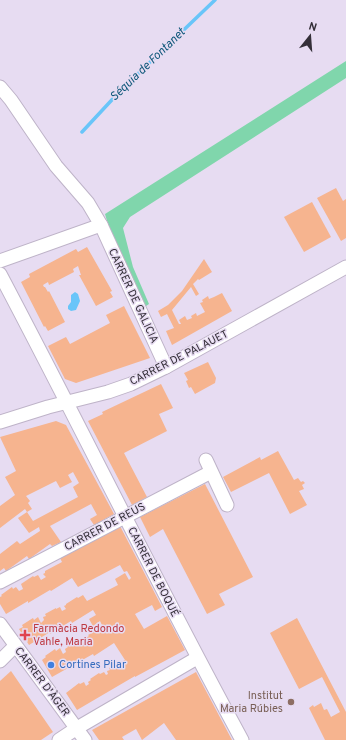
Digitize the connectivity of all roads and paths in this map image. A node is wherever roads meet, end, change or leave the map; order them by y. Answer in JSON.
{"nodes":[{"id":1,"x":0,"y":87,"type":"edge"},
{"id":2,"x":101,"y":225,"type":"junction"},
{"id":3,"x":0,"y":261,"type":"edge"},
{"id":4,"x":346,"y":267,"type":"edge"},
{"id":5,"x":0,"y":274,"type":"edge"},
{"id":6,"x":166,"y":367,"type":"junction"},
{"id":7,"x":67,"y":403,"type":"junction"},
{"id":8,"x":0,"y":422,"type":"edge"},
{"id":9,"x":227,"y":505,"type":"dead end"},
{"id":10,"x":124,"y":517,"type":"junction"},
{"id":11,"x":0,"y":582,"type":"edge"},
{"id":12,"x":0,"y":624,"type":"edge"},
{"id":13,"x":15,"y":646,"type":"junction"},
{"id":14,"x":197,"y":658,"type":"junction"},
{"id":15,"x":0,"y":661,"type":"edge"},
{"id":16,"x":77,"y":728,"type":"junction"},
{"id":17,"x":59,"y":740,"type":"edge"},
{"id":18,"x":85,"y":740,"type":"edge"},
{"id":19,"x":242,"y":740,"type":"edge"}],
"edges":[{"from":1,"to":2,"type":"street","name":"CARRER DE GALICIA"},
{"from":2,"to":3,"type":"street"},
{"from":2,"to":6,"type":"street","name":"CARRER DE GALICIA"},
{"from":4,"to":6,"type":"street","name":"CARRER DE PALAUET"},
{"from":5,"to":7,"type":"street","name":"CARRER DE BOQUÉ"},
{"from":6,"to":7,"type":"street","name":"CARRER DE PALAUET"},
{"from":7,"to":8,"type":"street","name":"CARRER DE PALAUET"},
{"from":7,"to":10,"type":"street","name":"CARRER DE BOQUÉ"},
{"from":9,"to":10,"type":"street","name":"CARRER DE REUS"},
{"from":10,"to":11,"type":"street","name":"CARRER DE REUS"},
{"from":10,"to":14,"type":"street","name":"CARRER DE BOQUÉ"},
{"from":12,"to":13,"type":"street","name":"CARRER D'ÀGER"},
{"from":13,"to":15,"type":"street"},
{"from":13,"to":16,"type":"street","name":"CARRER D'ÀGER"},
{"from":14,"to":16,"type":"street"},
{"from":14,"to":19,"type":"street","name":"CARRER DE BOQUÉ"},
{"from":16,"to":17,"type":"street"},
{"from":16,"to":18,"type":"street","name":"CARRER D'ÀGER"}]}
